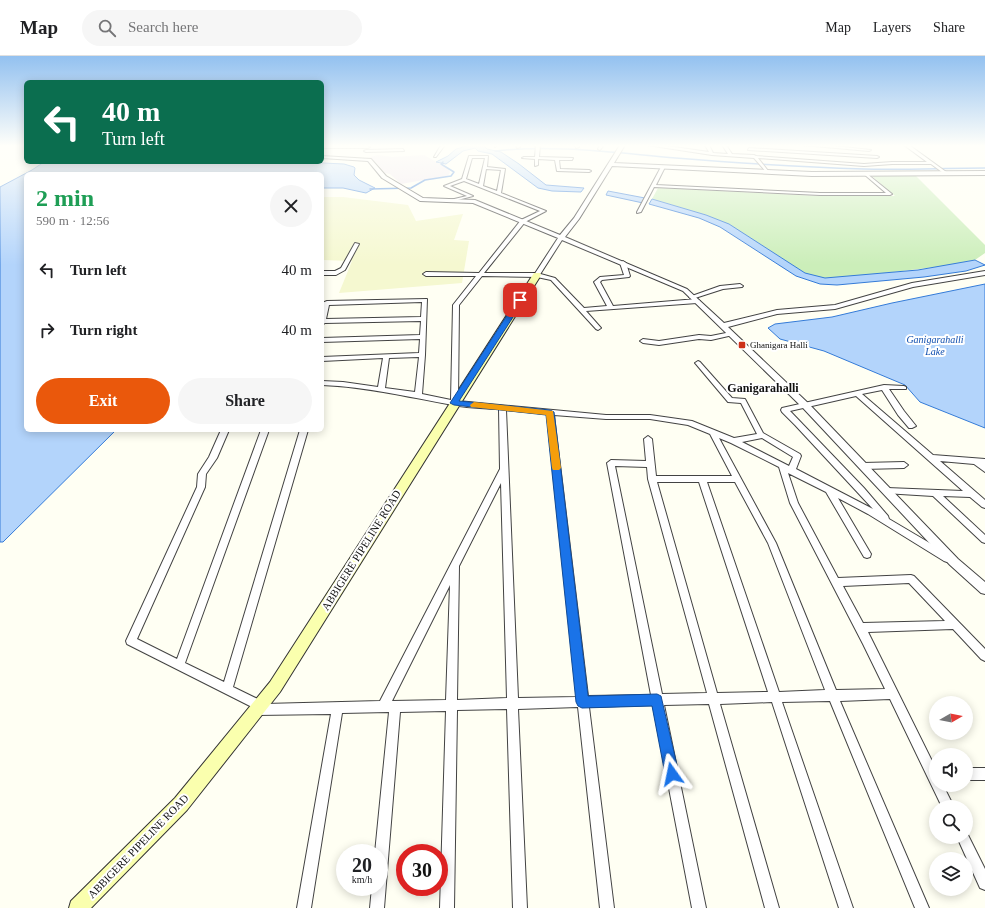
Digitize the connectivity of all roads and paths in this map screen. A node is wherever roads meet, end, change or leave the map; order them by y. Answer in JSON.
{"nodes":[{"id":1,"x":397,"y":185,"type":"edge"},
{"id":2,"x":450,"y":185,"type":"edge"},
{"id":3,"x":477,"y":185,"type":"edge"},
{"id":4,"x":500,"y":185,"type":"edge"},
{"id":5,"x":597,"y":185,"type":"edge"},
{"id":6,"x":879,"y":185,"type":"edge"},
{"id":7,"x":481,"y":186,"type":"joint"},
{"id":8,"x":653,"y":186,"type":"joint"},
{"id":9,"x":499,"y":193,"type":"junction"},
{"id":10,"x":452,"y":201,"type":"junction"},
{"id":11,"x":639,"y":212,"type":"dead end"},
{"id":12,"x":523,"y":221,"type":"junction"},
{"id":13,"x":562,"y":236,"type":"junction"},
{"id":14,"x":357,"y":244,"type":"dead end"},
{"id":15,"x":623,"y":263,"type":"junction"},
{"id":16,"x":324,"y":273,"type":"edge"},
{"id":17,"x":985,"y":273,"type":"edge"},
{"id":18,"x":426,"y":274,"type":"dead end"},
{"id":19,"x":480,"y":274,"type":"junction"},
{"id":20,"x":537,"y":275,"type":"junction"},
{"id":21,"x":740,"y":286,"type":"dead end"},
{"id":22,"x":695,"y":299,"type":"junction"},
{"id":23,"x":325,"y":303,"type":"edge"},
{"id":24,"x":611,"y":308,"type":"junction"},
{"id":25,"x":583,"y":310,"type":"junction"},
{"id":26,"x":424,"y":319,"type":"junction"},
{"id":27,"x":324,"y":322,"type":"edge"},
{"id":28,"x":722,"y":326,"type":"junction"},
{"id":29,"x":598,"y":328,"type":"dead end"},
{"id":30,"x":732,"y":334,"type":"junction"},
{"id":31,"x":423,"y":337,"type":"junction"},
{"id":32,"x":324,"y":340,"type":"edge"},
{"id":33,"x":643,"y":341,"type":"dead end"},
{"id":34,"x":422,"y":356,"type":"junction"},
{"id":35,"x":386,"y":357,"type":"junction"},
{"id":36,"x":324,"y":359,"type":"edge"},
{"id":37,"x":698,"y":363,"type":"dead end"},
{"id":38,"x":324,"y":383,"type":"edge"},
{"id":39,"x":884,"y":387,"type":"junction"},
{"id":40,"x":904,"y":388,"type":"dead end"},
{"id":41,"x":381,"y":390,"type":"junction"},
{"id":42,"x":858,"y":394,"type":"junction"},
{"id":43,"x":418,"y":395,"type":"junction"},
{"id":44,"x":454,"y":403,"type":"junction"},
{"id":45,"x":806,"y":406,"type":"junction"},
{"id":46,"x":502,"y":408,"type":"junction"},
{"id":47,"x":550,"y":412,"type":"junction"},
{"id":48,"x":912,"y":426,"type":"dead end"},
{"id":49,"x":224,"y":432,"type":"edge"},
{"id":50,"x":265,"y":432,"type":"edge"},
{"id":51,"x":303,"y":432,"type":"edge"},
{"id":52,"x":713,"y":433,"type":"junction"},
{"id":53,"x":761,"y":435,"type":"junction"},
{"id":54,"x":648,"y":438,"type":"dead end"},
{"id":55,"x":734,"y":441,"type":"junction"},
{"id":56,"x":931,"y":458,"type":"junction"},
{"id":57,"x":976,"y":461,"type":"junction"},
{"id":58,"x":985,"y":462,"type":"edge"},
{"id":59,"x":650,"y":464,"type":"junction"},
{"id":60,"x":904,"y":465,"type":"dead end"},
{"id":61,"x":782,"y":466,"type":"junction"},
{"id":62,"x":863,"y":466,"type":"junction"},
{"id":63,"x":504,"y":468,"type":"junction"},
{"id":64,"x":985,"y":469,"type":"edge"},
{"id":65,"x":790,"y":470,"type":"junction"},
{"id":66,"x":652,"y":479,"type":"junction"},
{"id":67,"x":702,"y":479,"type":"junction"},
{"id":68,"x":738,"y":479,"type":"junction"},
{"id":69,"x":829,"y":490,"type":"junction"},
{"id":70,"x":887,"y":491,"type":"junction"},
{"id":71,"x":935,"y":492,"type":"junction"},
{"id":72,"x":972,"y":494,"type":"junction"},
{"id":73,"x":985,"y":505,"type":"edge"},
{"id":74,"x":890,"y":523,"type":"junction"},
{"id":75,"x":985,"y":540,"type":"edge"},
{"id":76,"x":867,"y":554,"type":"dead end"},
{"id":77,"x":954,"y":562,"type":"junction"},
{"id":78,"x":455,"y":563,"type":"junction"},
{"id":79,"x":836,"y":582,"type":"junction"},
{"id":80,"x":985,"y":589,"type":"edge"},
{"id":81,"x":955,"y":625,"type":"junction"},
{"id":82,"x":860,"y":628,"type":"junction"},
{"id":83,"x":985,"y":656,"type":"edge"},
{"id":84,"x":179,"y":666,"type":"junction"},
{"id":85,"x":228,"y":690,"type":"junction"},
{"id":86,"x":893,"y":694,"type":"junction"},
{"id":87,"x":833,"y":696,"type":"junction"},
{"id":88,"x":775,"y":697,"type":"junction"},
{"id":89,"x":713,"y":698,"type":"junction"},
{"id":90,"x":657,"y":700,"type":"junction"},
{"id":91,"x":582,"y":702,"type":"junction"},
{"id":92,"x":512,"y":703,"type":"junction"},
{"id":93,"x":453,"y":705,"type":"junction"},
{"id":94,"x":389,"y":707,"type":"junction"},
{"id":95,"x":257,"y":708,"type":"junction"},
{"id":96,"x":337,"y":711,"type":"dead end"},
{"id":97,"x":929,"y":765,"type":"edge"},
{"id":98,"x":973,"y":774,"type":"edge"},
{"id":99,"x":985,"y":774,"type":"edge"},
{"id":100,"x":381,"y":844,"type":"edge"},
{"id":101,"x":966,"y":844,"type":"edge"},
{"id":102,"x":985,"y":883,"type":"edge"},
{"id":103,"x":378,"y":896,"type":"edge"},
{"id":104,"x":78,"y":908,"type":"edge"},
{"id":105,"x":304,"y":908,"type":"edge"},
{"id":106,"x":377,"y":908,"type":"edge"},
{"id":107,"x":447,"y":908,"type":"edge"},
{"id":108,"x":520,"y":908,"type":"edge"},
{"id":109,"x":607,"y":908,"type":"edge"},
{"id":110,"x":699,"y":908,"type":"edge"},
{"id":111,"x":772,"y":908,"type":"edge"},
{"id":112,"x":846,"y":908,"type":"edge"},
{"id":113,"x":922,"y":908,"type":"edge"}],
"edges":[{"from":1,"to":10,"type":"street"},
{"from":2,"to":10,"type":"street"},
{"from":3,"to":7,"type":"street"},
{"from":4,"to":9,"type":"street"},
{"from":5,"to":13,"type":"street","name":"ABBIGERE PIPELINE ROAD"},
{"from":6,"to":8,"type":"street"},
{"from":7,"to":9,"type":"street"},
{"from":8,"to":11,"type":"street"},
{"from":9,"to":12,"type":"street"},
{"from":10,"to":12,"type":"street"},
{"from":12,"to":13,"type":"street"},
{"from":12,"to":19,"type":"street"},
{"from":13,"to":15,"type":"street"},
{"from":13,"to":20,"type":"street","name":"ABBIGERE PIPELINE ROAD"},
{"from":14,"to":16,"type":"street"},
{"from":15,"to":22,"type":"street"},
{"from":15,"to":24,"type":"street"},
{"from":17,"to":28,"type":"street"},
{"from":18,"to":19,"type":"street"},
{"from":19,"to":20,"type":"street"},
{"from":19,"to":44,"type":"street"},
{"from":20,"to":25,"type":"street"},
{"from":20,"to":44,"type":"main road","name":"ABBIGERE PIPELINE ROAD"},
{"from":21,"to":22,"type":"street"},
{"from":22,"to":24,"type":"street"},
{"from":22,"to":28,"type":"street"},
{"from":23,"to":26,"type":"street"},
{"from":24,"to":25,"type":"street"},
{"from":25,"to":29,"type":"street"},
{"from":26,"to":27,"type":"street"},
{"from":26,"to":31,"type":"street"},
{"from":28,"to":30,"type":"street"},
{"from":30,"to":33,"type":"street"},
{"from":30,"to":45,"type":"street"},
{"from":31,"to":32,"type":"street"},
{"from":31,"to":34,"type":"street"},
{"from":34,"to":35,"type":"street"},
{"from":34,"to":43,"type":"street"},
{"from":35,"to":36,"type":"street"},
{"from":35,"to":41,"type":"street"},
{"from":37,"to":53,"type":"street"},
{"from":38,"to":41,"type":"street"},
{"from":39,"to":40,"type":"street"},
{"from":39,"to":42,"type":"street"},
{"from":39,"to":48,"type":"street"},
{"from":41,"to":43,"type":"street"},
{"from":42,"to":45,"type":"street"},
{"from":42,"to":56,"type":"street"},
{"from":43,"to":44,"type":"street"},
{"from":44,"to":46,"type":"street"},
{"from":44,"to":95,"type":"main road","name":"ABBIGERE PIPELINE ROAD"},
{"from":45,"to":62,"type":"street"},
{"from":45,"to":74,"type":"street"},
{"from":46,"to":47,"type":"street"},
{"from":46,"to":63,"type":"street"},
{"from":47,"to":52,"type":"street"},
{"from":47,"to":91,"type":"street"},
{"from":49,"to":84,"type":"street"},
{"from":50,"to":84,"type":"street"},
{"from":51,"to":85,"type":"street"},
{"from":52,"to":55,"type":"street"},
{"from":52,"to":68,"type":"street"},
{"from":53,"to":55,"type":"street"},
{"from":53,"to":65,"type":"street"},
{"from":54,"to":59,"type":"street"},
{"from":55,"to":61,"type":"street"},
{"from":56,"to":57,"type":"street"},
{"from":56,"to":72,"type":"street"},
{"from":57,"to":58,"type":"street"},
{"from":57,"to":64,"type":"street"},
{"from":59,"to":66,"type":"street"},
{"from":59,"to":90,"type":"street"},
{"from":60,"to":62,"type":"street"},
{"from":61,"to":65,"type":"street"},
{"from":61,"to":79,"type":"street"},
{"from":62,"to":70,"type":"street"},
{"from":63,"to":78,"type":"street"},
{"from":63,"to":92,"type":"street"},
{"from":65,"to":69,"type":"street"},
{"from":66,"to":67,"type":"street"},
{"from":66,"to":89,"type":"street"},
{"from":67,"to":68,"type":"street"},
{"from":67,"to":88,"type":"street"},
{"from":68,"to":87,"type":"street"},
{"from":69,"to":74,"type":"street"},
{"from":69,"to":76,"type":"street"},
{"from":70,"to":71,"type":"street"},
{"from":70,"to":77,"type":"street"},
{"from":71,"to":72,"type":"street"},
{"from":71,"to":75,"type":"street"},
{"from":72,"to":73,"type":"street"},
{"from":74,"to":77,"type":"street"},
{"from":77,"to":80,"type":"street"},
{"from":78,"to":93,"type":"street"},
{"from":78,"to":94,"type":"street"},
{"from":79,"to":81,"type":"street"},
{"from":79,"to":82,"type":"street"},
{"from":81,"to":82,"type":"street"},
{"from":81,"to":83,"type":"street"},
{"from":82,"to":86,"type":"street"},
{"from":84,"to":85,"type":"street"},
{"from":85,"to":95,"type":"street"},
{"from":86,"to":87,"type":"street"},
{"from":86,"to":97,"type":"street"},
{"from":87,"to":88,"type":"street"},
{"from":87,"to":113,"type":"street"},
{"from":88,"to":89,"type":"street"},
{"from":88,"to":112,"type":"street"},
{"from":89,"to":90,"type":"street"},
{"from":89,"to":111,"type":"street"},
{"from":90,"to":91,"type":"street"},
{"from":90,"to":110,"type":"street"},
{"from":91,"to":92,"type":"street"},
{"from":91,"to":109,"type":"street"},
{"from":92,"to":93,"type":"street"},
{"from":92,"to":108,"type":"street"},
{"from":93,"to":94,"type":"street"},
{"from":93,"to":107,"type":"street"},
{"from":94,"to":95,"type":"street"},
{"from":94,"to":100,"type":"street"},
{"from":95,"to":104,"type":"main road","name":"ABBIGERE PIPELINE ROAD"},
{"from":96,"to":105,"type":"street"},
{"from":98,"to":99,"type":"street"},
{"from":101,"to":102,"type":"street"},
{"from":103,"to":106,"type":"street"}]}
